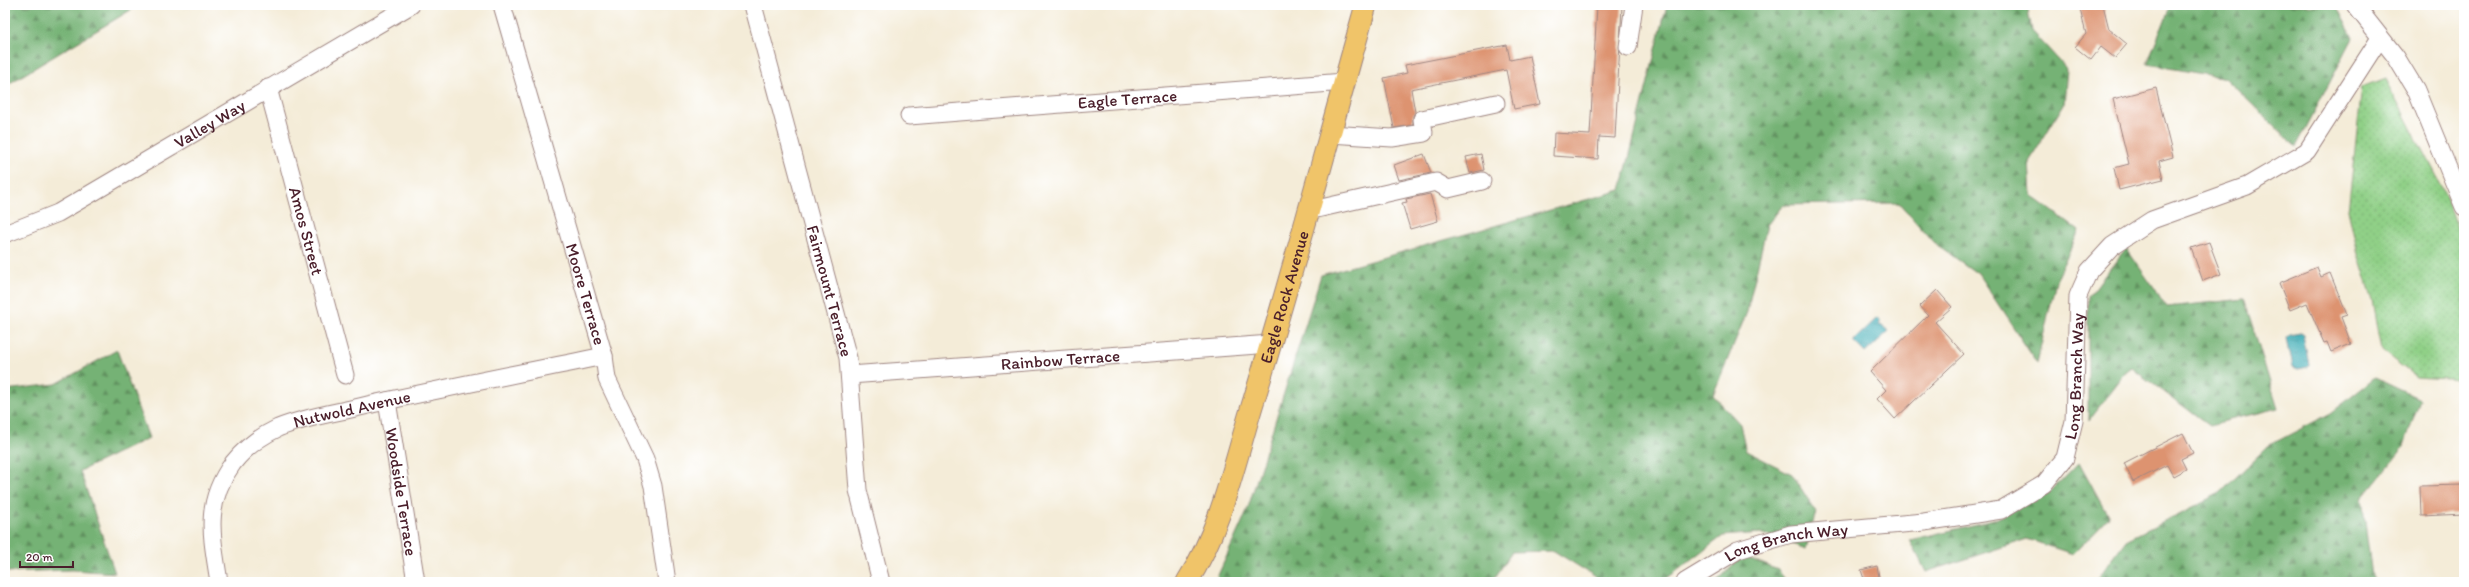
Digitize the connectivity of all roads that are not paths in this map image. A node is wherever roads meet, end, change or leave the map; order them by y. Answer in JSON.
{"nodes":[{"id":1,"x":411,"y":5,"type":"edge"},
{"id":2,"x":502,"y":5,"type":"edge"},
{"id":3,"x":753,"y":5,"type":"edge"},
{"id":4,"x":1366,"y":5,"type":"edge"},
{"id":5,"x":1634,"y":5,"type":"edge"},
{"id":6,"x":2355,"y":5,"type":"edge"},
{"id":7,"x":2380,"y":38,"type":"junction"},
{"id":8,"x":1628,"y":47,"type":"dead end"},
{"id":9,"x":1344,"y":82,"type":"junction"},
{"id":10,"x":268,"y":88,"type":"junction"},
{"id":11,"x":1496,"y":103,"type":"dead end"},
{"id":12,"x":909,"y":116,"type":"dead end"},
{"id":13,"x":1330,"y":134,"type":"junction"},
{"id":14,"x":1482,"y":181,"type":"dead end"},
{"id":15,"x":2464,"y":207,"type":"edge"},
{"id":16,"x":1308,"y":211,"type":"junction"},
{"id":17,"x":5,"y":234,"type":"edge"},
{"id":18,"x":1271,"y":344,"type":"junction"},
{"id":19,"x":604,"y":356,"type":"junction"},
{"id":20,"x":345,"y":375,"type":"dead end"},
{"id":21,"x":850,"y":375,"type":"junction"},
{"id":22,"x":387,"y":401,"type":"junction"},
{"id":23,"x":219,"y":582,"type":"edge"},
{"id":24,"x":416,"y":582,"type":"edge"},
{"id":25,"x":667,"y":582,"type":"edge"},
{"id":26,"x":881,"y":582,"type":"edge"},
{"id":27,"x":1187,"y":582,"type":"edge"},
{"id":28,"x":1685,"y":582,"type":"edge"}],
"edges":[{"from":1,"to":10,"type":"street","name":"Valley Way"},
{"from":2,"to":19,"type":"street","name":"Moore Terrace"},
{"from":3,"to":21,"type":"street","name":"Fairmount Terrace"},
{"from":4,"to":9,"type":"main road","name":"Eagle Rock Avenue"},
{"from":5,"to":8,"type":"street"},
{"from":6,"to":7,"type":"street"},
{"from":7,"to":15,"type":"street"},
{"from":7,"to":28,"type":"street","name":"Long Branch Way"},
{"from":9,"to":12,"type":"street","name":"Eagle Terrace"},
{"from":9,"to":13,"type":"main road","name":"Eagle Rock Avenue"},
{"from":10,"to":17,"type":"street","name":"Valley Way"},
{"from":10,"to":20,"type":"street","name":"Amos Street"},
{"from":11,"to":13,"type":"street"},
{"from":13,"to":16,"type":"main road","name":"Eagle Rock Avenue"},
{"from":14,"to":16,"type":"street"},
{"from":16,"to":18,"type":"main road","name":"Eagle Rock Avenue"},
{"from":18,"to":21,"type":"street","name":"Rainbow Terrace"},
{"from":18,"to":27,"type":"main road","name":"Eagle Rock Avenue"},
{"from":19,"to":22,"type":"street","name":"Nutwold Avenue"},
{"from":19,"to":25,"type":"street","name":"Moore Terrace"},
{"from":21,"to":26,"type":"street","name":"Fairmount Terrace"},
{"from":22,"to":23,"type":"street","name":"Nutwold Avenue"},
{"from":22,"to":24,"type":"street","name":"Woodside Terrace"}]}
